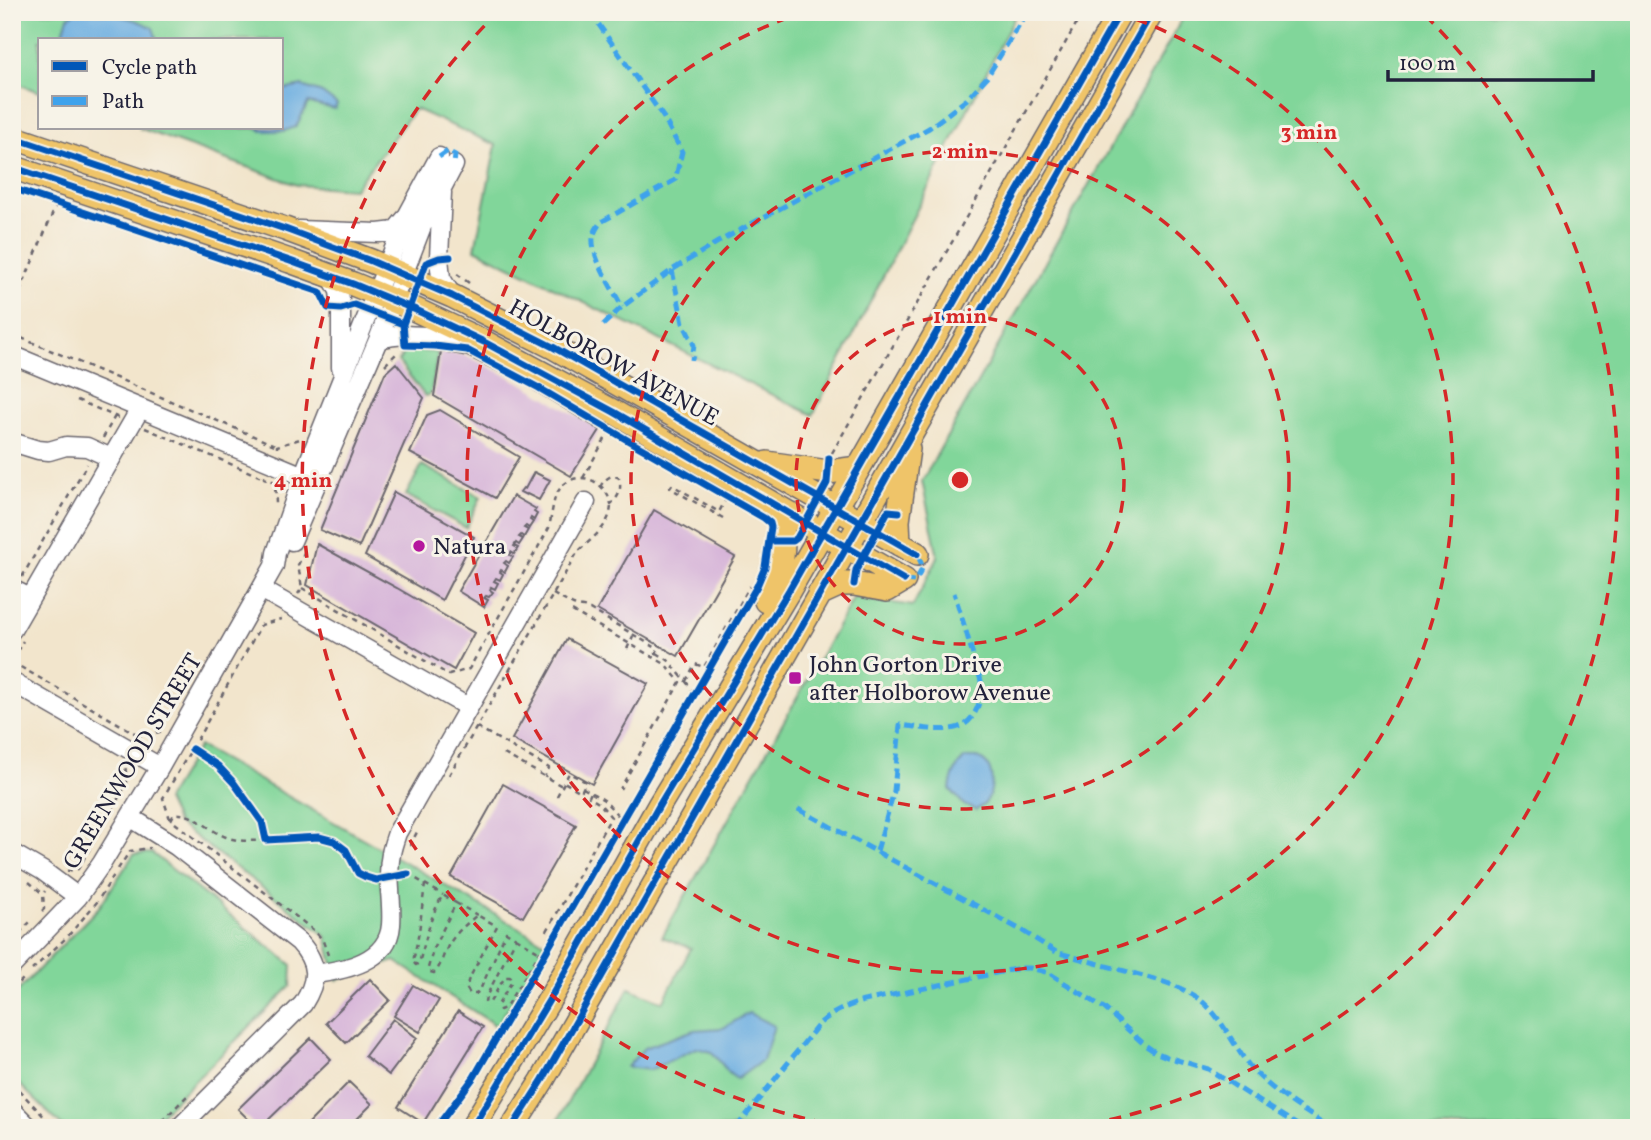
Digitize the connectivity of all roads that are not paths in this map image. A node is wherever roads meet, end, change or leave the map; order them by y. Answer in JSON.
{"nodes":[{"id":1,"x":1120,"y":12,"type":"edge"},
{"id":2,"x":1152,"y":12,"type":"edge"},
{"id":3,"x":12,"y":137,"type":"edge"},
{"id":4,"x":12,"y":167,"type":"edge"},
{"id":5,"x":443,"y":185,"type":"junction"},
{"id":6,"x":406,"y":218,"type":"junction"},
{"id":7,"x":285,"y":229,"type":"junction"},
{"id":8,"x":395,"y":271,"type":"junction"},
{"id":9,"x":331,"y":276,"type":"junction"},
{"id":10,"x":452,"y":296,"type":"junction"},
{"id":11,"x":385,"y":297,"type":"junction"},
{"id":12,"x":378,"y":340,"type":"junction"},
{"id":13,"x":484,"y":342,"type":"junction"},
{"id":14,"x":12,"y":355,"type":"edge"},
{"id":15,"x":342,"y":379,"type":"junction"},
{"id":16,"x":140,"y":409,"type":"junction"},
{"id":17,"x":910,"y":435,"type":"junction"},
{"id":18,"x":12,"y":442,"type":"edge"},
{"id":19,"x":103,"y":454,"type":"junction"},
{"id":20,"x":753,"y":462,"type":"junction"},
{"id":21,"x":858,"y":468,"type":"junction"},
{"id":22,"x":310,"y":479,"type":"junction"},
{"id":23,"x":586,"y":502,"type":"dead end"},
{"id":24,"x":835,"y":508,"type":"junction"},
{"id":25,"x":780,"y":509,"type":"junction"},
{"id":26,"x":860,"y":522,"type":"junction"},
{"id":27,"x":821,"y":533,"type":"junction"},
{"id":28,"x":846,"y":547,"type":"junction"},
{"id":29,"x":13,"y":589,"type":"edge"},
{"id":30,"x":261,"y":589,"type":"junction"},
{"id":31,"x":819,"y":594,"type":"junction"},
{"id":32,"x":30,"y":598,"type":"junction"},
{"id":33,"x":12,"y":630,"type":"edge"},
{"id":34,"x":12,"y":682,"type":"edge"},
{"id":35,"x":723,"y":700,"type":"junction"},
{"id":36,"x":468,"y":707,"type":"junction"},
{"id":37,"x":160,"y":767,"type":"junction"},
{"id":38,"x":130,"y":817,"type":"junction"},
{"id":39,"x":12,"y":853,"type":"edge"},
{"id":40,"x":78,"y":897,"type":"junction"},
{"id":41,"x":619,"y":944,"type":"junction"},
{"id":42,"x":12,"y":966,"type":"edge"},
{"id":43,"x":315,"y":974,"type":"junction"},
{"id":44,"x":12,"y":1110,"type":"edge"},
{"id":45,"x":475,"y":1123,"type":"edge"},
{"id":46,"x":30,"y":1128,"type":"edge"},
{"id":47,"x":179,"y":1128,"type":"edge"},
{"id":48,"x":512,"y":1128,"type":"edge"}],
"edges":[{"from":1,"to":21,"type":"main road"},
{"from":2,"to":17,"type":"main road"},
{"from":3,"to":7,"type":"main road","name":"HOLBOROW AVENUE"},
{"from":4,"to":9,"type":"main road","name":"HOLBOROW AVENUE"},
{"from":5,"to":6,"type":"street"},
{"from":5,"to":8,"type":"street"},
{"from":5,"to":10,"type":"street"},
{"from":6,"to":7,"type":"street"},
{"from":6,"to":8,"type":"street"},
{"from":7,"to":8,"type":"main road","name":"HOLBOROW AVENUE"},
{"from":8,"to":10,"type":"main road","name":"HOLBOROW AVENUE"},
{"from":8,"to":11,"type":"street"},
{"from":9,"to":11,"type":"main road","name":"HOLBOROW AVENUE"},
{"from":9,"to":15,"type":"street"},
{"from":10,"to":20,"type":"main road","name":"HOLBOROW AVENUE"},
{"from":11,"to":12,"type":"street","name":"GREENWOOD STREET"},
{"from":11,"to":13,"type":"main road","name":"HOLBOROW AVENUE"},
{"from":11,"to":15,"type":"street","name":"GREENWOOD STREET"},
{"from":12,"to":13,"type":"street"},
{"from":12,"to":22,"type":"street","name":"GREENWOOD STREET"},
{"from":13,"to":25,"type":"main road","name":"HOLBOROW AVENUE"},
{"from":14,"to":16,"type":"street"},
{"from":15,"to":22,"type":"street","name":"GREENWOOD STREET"},
{"from":16,"to":19,"type":"street"},
{"from":16,"to":22,"type":"street"},
{"from":17,"to":26,"type":"main road"},
{"from":17,"to":26,"type":"main road","name":"HOLBOROW AVENUE"},
{"from":18,"to":19,"type":"street"},
{"from":19,"to":32,"type":"street"},
{"from":20,"to":21,"type":"main road"},
{"from":20,"to":24,"type":"main road","name":"HOLBOROW AVENUE"},
{"from":21,"to":24,"type":"main road"},
{"from":22,"to":30,"type":"street","name":"GREENWOOD STREET"},
{"from":23,"to":36,"type":"street"},
{"from":24,"to":26,"type":"main road","name":"HOLBOROW AVENUE"},
{"from":24,"to":27,"type":"main road"},
{"from":25,"to":27,"type":"main road","name":"HOLBOROW AVENUE"},
{"from":25,"to":35,"type":"main road"},
{"from":26,"to":28,"type":"main road"},
{"from":27,"to":28,"type":"main road","name":"HOLBOROW AVENUE"},
{"from":27,"to":35,"type":"main road"},
{"from":28,"to":31,"type":"main road"},
{"from":28,"to":31,"type":"main road","name":"HOLBOROW AVENUE"},
{"from":29,"to":32,"type":"street"},
{"from":30,"to":36,"type":"street"},
{"from":30,"to":37,"type":"street","name":"GREENWOOD STREET"},
{"from":31,"to":41,"type":"main road"},
{"from":32,"to":33,"type":"street"},
{"from":34,"to":37,"type":"street"},
{"from":35,"to":45,"type":"main road"},
{"from":36,"to":43,"type":"street"},
{"from":37,"to":38,"type":"street","name":"GREENWOOD STREET"},
{"from":38,"to":40,"type":"street","name":"GREENWOOD STREET"},
{"from":38,"to":43,"type":"street"},
{"from":39,"to":40,"type":"street"},
{"from":40,"to":42,"type":"street","name":"GREENWOOD STREET"},
{"from":41,"to":45,"type":"main road"},
{"from":41,"to":48,"type":"main road"},
{"from":43,"to":47,"type":"street"},
{"from":44,"to":46,"type":"street"}]}
